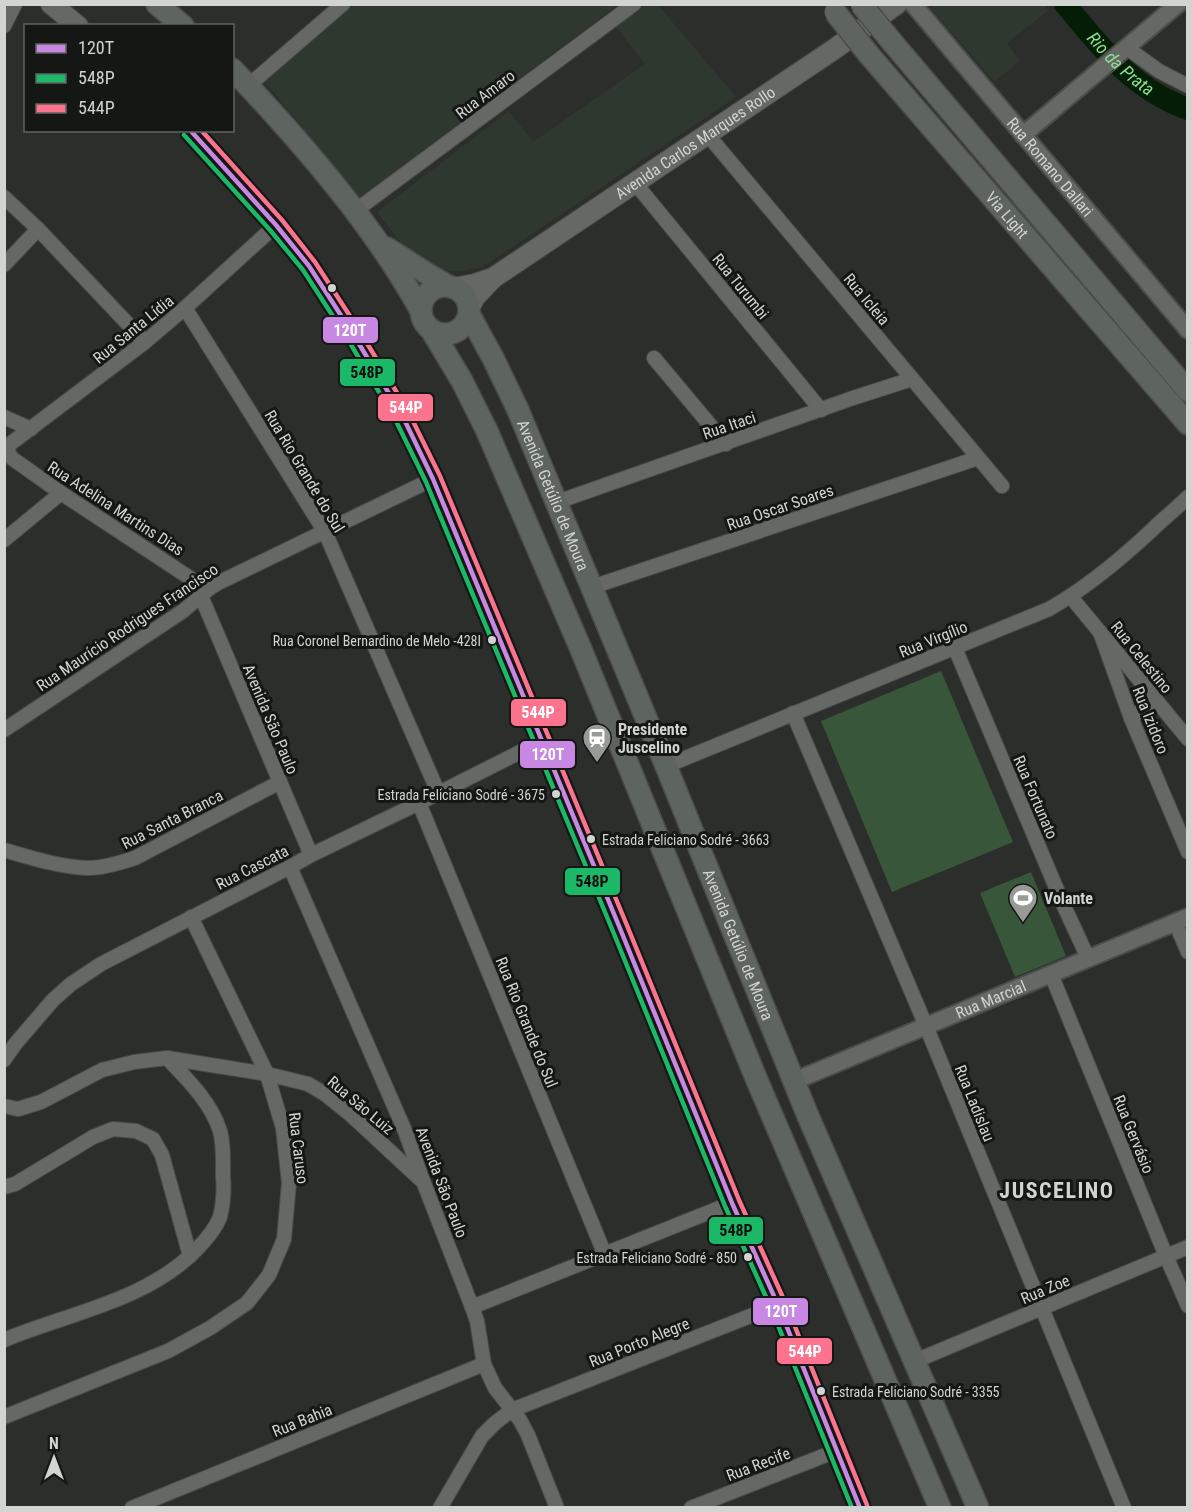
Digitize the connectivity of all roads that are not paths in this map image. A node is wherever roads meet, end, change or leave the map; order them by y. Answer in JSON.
{"nodes":[{"id":1,"x":15,"y":4,"type":"edge"},
{"id":2,"x":51,"y":4,"type":"edge"},
{"id":3,"x":156,"y":4,"type":"edge"},
{"id":4,"x":343,"y":4,"type":"edge"},
{"id":5,"x":634,"y":4,"type":"edge"},
{"id":6,"x":861,"y":4,"type":"edge"},
{"id":7,"x":897,"y":4,"type":"edge"},
{"id":8,"x":913,"y":4,"type":"edge"},
{"id":9,"x":1178,"y":4,"type":"edge"},
{"id":10,"x":832,"y":8,"type":"edge"},
{"id":11,"x":76,"y":24,"type":"edge"},
{"id":12,"x":181,"y":24,"type":"edge"},
{"id":13,"x":4,"y":26,"type":"edge"},
{"id":14,"x":1124,"y":51,"type":"junction"},
{"id":15,"x":234,"y":71,"type":"edge"},
{"id":16,"x":249,"y":85,"type":"junction"},
{"id":17,"x":1188,"y":86,"type":"edge"},
{"id":18,"x":192,"y":132,"type":"edge"},
{"id":19,"x":707,"y":134,"type":"junction"},
{"id":20,"x":1023,"y":135,"type":"junction"},
{"id":21,"x":635,"y":183,"type":"junction"},
{"id":22,"x":4,"y":197,"type":"edge"},
{"id":23,"x":356,"y":211,"type":"junction"},
{"id":24,"x":276,"y":225,"type":"junction"},
{"id":25,"x":38,"y":229,"type":"junction"},
{"id":26,"x":379,"y":243,"type":"junction"},
{"id":27,"x":4,"y":265,"type":"edge"},
{"id":28,"x":493,"y":278,"type":"junction"},
{"id":29,"x":452,"y":287,"type":"junction"},
{"id":30,"x":185,"y":308,"type":"junction"},
{"id":31,"x":421,"y":311,"type":"junction"},
{"id":32,"x":469,"y":311,"type":"junction"},
{"id":33,"x":1188,"y":330,"type":"edge"},
{"id":34,"x":432,"y":331,"type":"junction"},
{"id":35,"x":1143,"y":339,"type":"junction"},
{"id":36,"x":145,"y":342,"type":"junction"},
{"id":37,"x":654,"y":358,"type":"dead end"},
{"id":38,"x":1188,"y":374,"type":"edge"},
{"id":39,"x":912,"y":379,"type":"junction"},
{"id":40,"x":1188,"y":391,"type":"edge"},
{"id":41,"x":821,"y":410,"type":"junction"},
{"id":42,"x":4,"y":417,"type":"edge"},
{"id":43,"x":1188,"y":424,"type":"edge"},
{"id":44,"x":31,"y":429,"type":"junction"},
{"id":45,"x":726,"y":444,"type":"junction"},
{"id":46,"x":8,"y":452,"type":"joint"},
{"id":47,"x":978,"y":458,"type":"junction"},
{"id":48,"x":433,"y":479,"type":"junction"},
{"id":49,"x":1002,"y":486,"type":"dead end"},
{"id":50,"x":60,"y":493,"type":"junction"},
{"id":51,"x":1187,"y":498,"type":"edge"},
{"id":52,"x":557,"y":502,"type":"junction"},
{"id":53,"x":325,"y":532,"type":"junction"},
{"id":54,"x":4,"y":540,"type":"edge"},
{"id":55,"x":592,"y":587,"type":"junction"},
{"id":56,"x":201,"y":596,"type":"junction"},
{"id":57,"x":1071,"y":597,"type":"junction"},
{"id":58,"x":1100,"y":632,"type":"junction"},
{"id":59,"x":955,"y":648,"type":"junction"},
{"id":60,"x":1156,"y":700,"type":"junction"},
{"id":61,"x":793,"y":713,"type":"junction"},
{"id":62,"x":1131,"y":718,"type":"junction"},
{"id":63,"x":4,"y":730,"type":"edge"},
{"id":64,"x":1188,"y":739,"type":"edge"},
{"id":65,"x":542,"y":741,"type":"junction"},
{"id":66,"x":666,"y":766,"type":"junction"},
{"id":67,"x":280,"y":782,"type":"junction"},
{"id":68,"x":438,"y":792,"type":"junction"},
{"id":69,"x":419,"y":803,"type":"junction"},
{"id":70,"x":4,"y":850,"type":"edge"},
{"id":71,"x":1188,"y":852,"type":"edge"},
{"id":72,"x":311,"y":855,"type":"junction"},
{"id":73,"x":290,"y":867,"type":"junction"},
{"id":74,"x":191,"y":917,"type":"junction"},
{"id":75,"x":1181,"y":919,"type":"edge"},
{"id":76,"x":1188,"y":952,"type":"edge"},
{"id":77,"x":1088,"y":958,"type":"junction"},
{"id":78,"x":1051,"y":974,"type":"junction"},
{"id":79,"x":926,"y":1026,"type":"junction"},
{"id":80,"x":167,"y":1058,"type":"junction"},
{"id":81,"x":4,"y":1060,"type":"edge"},
{"id":82,"x":267,"y":1074,"type":"junction"},
{"id":83,"x":794,"y":1081,"type":"junction"},
{"id":84,"x":4,"y":1106,"type":"edge"},
{"id":85,"x":423,"y":1181,"type":"junction"},
{"id":86,"x":4,"y":1187,"type":"edge"},
{"id":87,"x":732,"y":1203,"type":"junction"},
{"id":88,"x":1188,"y":1247,"type":"edge"},
{"id":89,"x":605,"y":1255,"type":"junction"},
{"id":90,"x":190,"y":1256,"type":"junction"},
{"id":91,"x":1166,"y":1256,"type":"junction"},
{"id":92,"x":778,"y":1305,"type":"junction"},
{"id":93,"x":1188,"y":1306,"type":"edge"},
{"id":94,"x":472,"y":1307,"type":"junction"},
{"id":95,"x":1041,"y":1308,"type":"junction"},
{"id":96,"x":4,"y":1340,"type":"edge"},
{"id":97,"x":915,"y":1361,"type":"junction"},
{"id":98,"x":484,"y":1364,"type":"junction"},
{"id":99,"x":512,"y":1410,"type":"junction"},
{"id":100,"x":4,"y":1417,"type":"edge"},
{"id":101,"x":836,"y":1451,"type":"junction"},
{"id":102,"x":938,"y":1503,"type":"edge"},
{"id":103,"x":132,"y":1508,"type":"edge"},
{"id":104,"x":440,"y":1508,"type":"edge"},
{"id":105,"x":557,"y":1508,"type":"edge"},
{"id":106,"x":691,"y":1508,"type":"edge"},
{"id":107,"x":860,"y":1508,"type":"edge"},
{"id":108,"x":978,"y":1508,"type":"edge"},
{"id":109,"x":1124,"y":1508,"type":"edge"}],
"edges":[{"from":1,"to":13,"type":"street"},
{"from":2,"to":11,"type":"main road"},
{"from":3,"to":12,"type":"main road"},
{"from":4,"to":16,"type":"street"},
{"from":5,"to":23,"type":"street","name":"Rua Amaro"},
{"from":6,"to":35,"type":"main road","name":"Via Light","bridge":true},
{"from":7,"to":19,"type":"main road","name":"Avenida Carlos Marques Rollo"},
{"from":8,"to":20,"type":"street","name":"Rua Romano Dallari"},
{"from":9,"to":14,"type":"street"},
{"from":10,"to":43,"type":"main road","name":"Via Light","bridge":true},
{"from":14,"to":17,"type":"street"},
{"from":14,"to":20,"type":"street"},
{"from":15,"to":16,"type":"main road"},
{"from":16,"to":23,"type":"main road"},
{"from":18,"to":24,"type":"main road"},
{"from":19,"to":21,"type":"main road","name":"Avenida Carlos Marques Rollo"},
{"from":19,"to":39,"type":"street","name":"Rua Icleia"},
{"from":20,"to":33,"type":"street","name":"Rua Romano Dallari"},
{"from":21,"to":28,"type":"main road","name":"Avenida Carlos Marques Rollo"},
{"from":21,"to":41,"type":"street","name":"Rua Turumbi"},
{"from":22,"to":25,"type":"street"},
{"from":23,"to":26,"type":"main road"},
{"from":24,"to":30,"type":"street","name":"Rua Santa Lídia"},
{"from":24,"to":48,"type":"main road"},
{"from":25,"to":27,"type":"street"},
{"from":25,"to":36,"type":"street"},
{"from":26,"to":29,"type":"main road"},
{"from":26,"to":31,"type":"main road"},
{"from":28,"to":29,"type":"main road","name":"Avenida Carlos Marques Rollo"},
{"from":28,"to":32,"type":"main road","name":"Avenida Carlos Marques Rollo"},
{"from":29,"to":31,"type":"main road"},
{"from":29,"to":32,"type":"main road"},
{"from":30,"to":36,"type":"street","name":"Rua Santa Lídia"},
{"from":30,"to":53,"type":"street","name":"Rua Rio Grande do Sul"},
{"from":31,"to":34,"type":"main road"},
{"from":32,"to":34,"type":"main road"},
{"from":32,"to":52,"type":"main road","name":"Avenida Getúlio de Moura"},
{"from":34,"to":102,"type":"main road","name":"Avenida Getúlio de Moura"},
{"from":35,"to":38,"type":"main road"},
{"from":35,"to":40,"type":"main road","name":"Via Light"},
{"from":36,"to":44,"type":"street","name":"Rua Santa Lídia"},
{"from":37,"to":45,"type":"street"},
{"from":39,"to":41,"type":"street","name":"Rua Itaci"},
{"from":39,"to":47,"type":"street","name":"Rua Icleia"},
{"from":41,"to":45,"type":"street","name":"Rua Itaci"},
{"from":42,"to":44,"type":"street"},
{"from":44,"to":46,"type":"street","name":"Rua Santa Lídia"},
{"from":45,"to":52,"type":"street","name":"Rua Itaci"},
{"from":46,"to":50,"type":"street","name":"Rua Adelina Martins Dias"},
{"from":47,"to":49,"type":"street","name":"Rua Icleia"},
{"from":47,"to":55,"type":"street","name":"Rua Oscar Soares"},
{"from":48,"to":53,"type":"street","name":"Rua Maurício Rodrigues Francisco"},
{"from":48,"to":65,"type":"main road"},
{"from":50,"to":54,"type":"street"},
{"from":50,"to":56,"type":"street","name":"Rua Adelina Martins Dias"},
{"from":51,"to":57,"type":"street","name":"Rua Virgílio"},
{"from":52,"to":55,"type":"main road","name":"Avenida Getúlio de Moura"},
{"from":53,"to":56,"type":"street","name":"Rua Maurício Rodrigues Francisco"},
{"from":53,"to":68,"type":"street","name":"Rua Rio Grande do Sul"},
{"from":55,"to":66,"type":"main road","name":"Avenida Getúlio de Moura"},
{"from":56,"to":63,"type":"street","name":"Rua Maurício Rodrigues Francisco"},
{"from":56,"to":67,"type":"street","name":"Avenida São Paulo"},
{"from":57,"to":58,"type":"street","name":"Rua Celestino"},
{"from":57,"to":59,"type":"street","name":"Rua Virgílio"},
{"from":58,"to":60,"type":"street","name":"Rua Celestino"},
{"from":58,"to":62,"type":"street","name":"Rua Izidoro"},
{"from":59,"to":61,"type":"street","name":"Rua Virgílio"},
{"from":59,"to":77,"type":"street","name":"Rua Fortunato"},
{"from":60,"to":62,"type":"street"},
{"from":60,"to":64,"type":"street","name":"Rua Celestino"},
{"from":61,"to":66,"type":"street","name":"Rua Virgílio"},
{"from":61,"to":79,"type":"street","name":"Rua Ladislau"},
{"from":62,"to":71,"type":"street","name":"Rua Izidoro"},
{"from":65,"to":68,"type":"street","name":"Rua Cascata"},
{"from":65,"to":87,"type":"main road"},
{"from":66,"to":83,"type":"main road","name":"Avenida Getúlio de Moura"},
{"from":67,"to":70,"type":"street","name":"Rua Santa Branca"},
{"from":67,"to":72,"type":"street","name":"Avenida São Paulo"},
{"from":68,"to":69,"type":"street","name":"Rua Cascata"},
{"from":69,"to":72,"type":"street","name":"Rua Cascata"},
{"from":69,"to":89,"type":"street","name":"Rua Rio Grande do Sul"},
{"from":72,"to":73,"type":"street","name":"Rua Cascata"},
{"from":73,"to":74,"type":"street","name":"Rua Cascata"},
{"from":73,"to":85,"type":"street","name":"Avenida São Paulo"},
{"from":74,"to":81,"type":"street","name":"Rua Cascata"},
{"from":74,"to":82,"type":"street","name":"Rua Caruso"},
{"from":75,"to":76,"type":"street"},
{"from":75,"to":77,"type":"street","name":"Rua Marcial"},
{"from":77,"to":78,"type":"street","name":"Rua Marcial"},
{"from":78,"to":79,"type":"street","name":"Rua Marcial"},
{"from":78,"to":91,"type":"street","name":"Rua Gervásio"},
{"from":79,"to":83,"type":"street","name":"Rua Marcial"},
{"from":79,"to":95,"type":"street","name":"Rua Ladislau"},
{"from":80,"to":82,"type":"street"},
{"from":80,"to":84,"type":"street"},
{"from":80,"to":90,"type":"street"},
{"from":82,"to":85,"type":"street","name":"Rua São Luiz"},
{"from":82,"to":100,"type":"street","name":"Rua Caruso"},
{"from":83,"to":97,"type":"main road","name":"Avenida Getúlio de Moura"},
{"from":85,"to":94,"type":"street","name":"Avenida São Paulo"},
{"from":86,"to":90,"type":"street"},
{"from":87,"to":89,"type":"street"},
{"from":87,"to":92,"type":"main road"},
{"from":88,"to":91,"type":"street","name":"Rua Zoe"},
{"from":89,"to":94,"type":"street"},
{"from":90,"to":96,"type":"street"},
{"from":91,"to":93,"type":"street","name":"Rua Gervásio"},
{"from":91,"to":95,"type":"street","name":"Rua Zoe"},
{"from":92,"to":99,"type":"street","name":"Rua Porto Alegre"},
{"from":92,"to":101,"type":"main road"},
{"from":94,"to":98,"type":"street","name":"Avenida São Paulo"},
{"from":95,"to":97,"type":"street","name":"Rua Zoe"},
{"from":95,"to":109,"type":"street","name":"Rua Ladislau"},
{"from":97,"to":108,"type":"main road","name":"Avenida Getúlio de Moura"},
{"from":98,"to":99,"type":"street","name":"Avenida São Paulo"},
{"from":98,"to":103,"type":"street","name":"Rua Bahia"},
{"from":99,"to":104,"type":"street","name":"Rua Porto Alegre"},
{"from":99,"to":105,"type":"street","name":"Avenida São Paulo"},
{"from":101,"to":106,"type":"street","name":"Rua Recife"},
{"from":101,"to":107,"type":"main road"}]}
